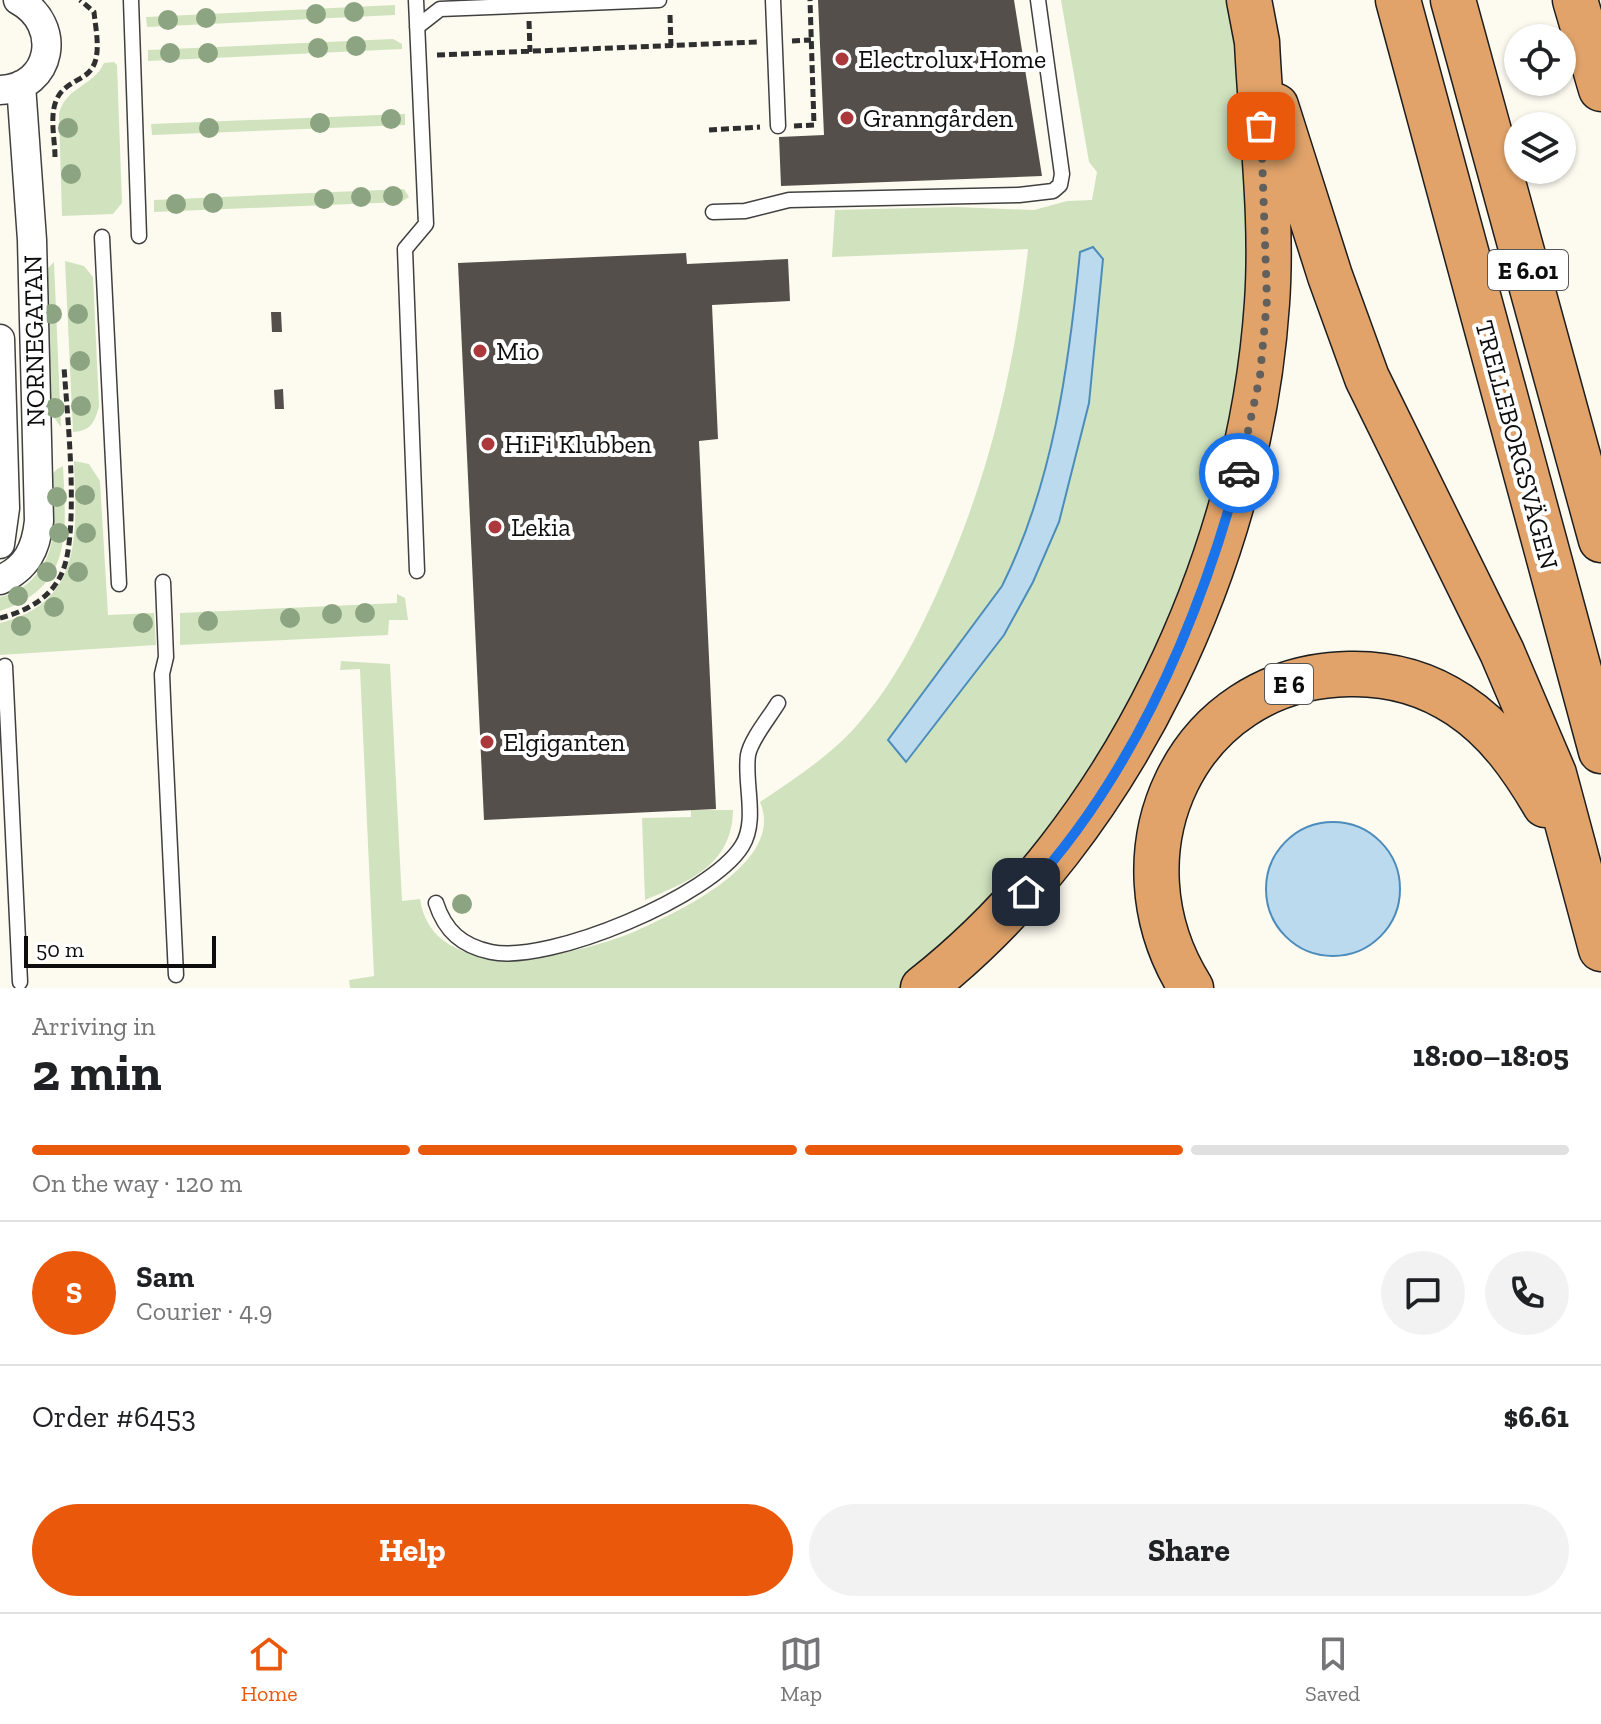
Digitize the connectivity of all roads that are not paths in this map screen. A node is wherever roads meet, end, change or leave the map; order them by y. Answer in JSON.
{"nodes":[{"id":1,"x":18,"y":0,"type":"edge"},
{"id":2,"x":131,"y":0,"type":"edge"},
{"id":3,"x":416,"y":0,"type":"edge"},
{"id":4,"x":659,"y":0,"type":"edge"},
{"id":5,"x":773,"y":0,"type":"edge"},
{"id":6,"x":1038,"y":0,"type":"edge"},
{"id":7,"x":1249,"y":0,"type":"edge"},
{"id":8,"x":1398,"y":0,"type":"edge"},
{"id":9,"x":1453,"y":0,"type":"edge"},
{"id":10,"x":1575,"y":0,"type":"edge"},
{"id":11,"x":417,"y":27,"type":"junction"},
{"id":12,"x":1257,"y":42,"type":"junction"},
{"id":13,"x":11,"y":87,"type":"edge"},
{"id":14,"x":1601,"y":89,"type":"edge"},
{"id":15,"x":778,"y":126,"type":"road end"},
{"id":16,"x":713,"y":212,"type":"dead end"},
{"id":17,"x":139,"y":236,"type":"dead end"},
{"id":18,"x":102,"y":237,"type":"dead end"},
{"id":19,"x":0,"y":339,"type":"edge"},
{"id":20,"x":1601,"y":540,"type":"edge"},
{"id":21,"x":0,"y":544,"type":"edge"},
{"id":22,"x":417,"y":571,"type":"dead end"},
{"id":23,"x":0,"y":580,"type":"edge"},
{"id":24,"x":163,"y":582,"type":"dead end"},
{"id":25,"x":119,"y":584,"type":"dead end"},
{"id":26,"x":5,"y":666,"type":"dead end"},
{"id":27,"x":778,"y":703,"type":"dead end"},
{"id":28,"x":1601,"y":751,"type":"edge"},
{"id":29,"x":1574,"y":857,"type":"junction"},
{"id":30,"x":436,"y":903,"type":"dead end"},
{"id":31,"x":1601,"y":949,"type":"edge"},
{"id":32,"x":176,"y":975,"type":"dead end"},
{"id":33,"x":20,"y":982,"type":"dead end"},
{"id":34,"x":923,"y":988,"type":"edge"},
{"id":35,"x":1191,"y":988,"type":"edge"}],
"edges":[{"from":1,"to":13,"type":"street","name":"NORNEGATAN"},
{"from":2,"to":17,"type":"lane"},
{"from":3,"to":11,"type":"lane"},
{"from":4,"to":11,"type":"lane"},
{"from":5,"to":15,"type":"lane"},
{"from":6,"to":16,"type":"lane"},
{"from":7,"to":12,"type":"highway"},
{"from":8,"to":28,"type":"highway","name":"TRELLEBORGSVÄGEN"},
{"from":9,"to":20,"type":"highway","number":"E 6.01"},
{"from":10,"to":14,"type":"highway"},
{"from":11,"to":22,"type":"lane"},
{"from":12,"to":29,"type":"highway"},
{"from":12,"to":34,"type":"highway"},
{"from":13,"to":23,"type":"street","name":"NORNEGATAN"},
{"from":18,"to":25,"type":"lane"},
{"from":19,"to":21,"type":"street","name":"NORNEGATAN"},
{"from":24,"to":32,"type":"lane"},
{"from":26,"to":33,"type":"lane"},
{"from":27,"to":30,"type":"lane"},
{"from":29,"to":31,"type":"highway","number":"E 6"},
{"from":29,"to":35,"type":"highway","number":"E 6"}]}
